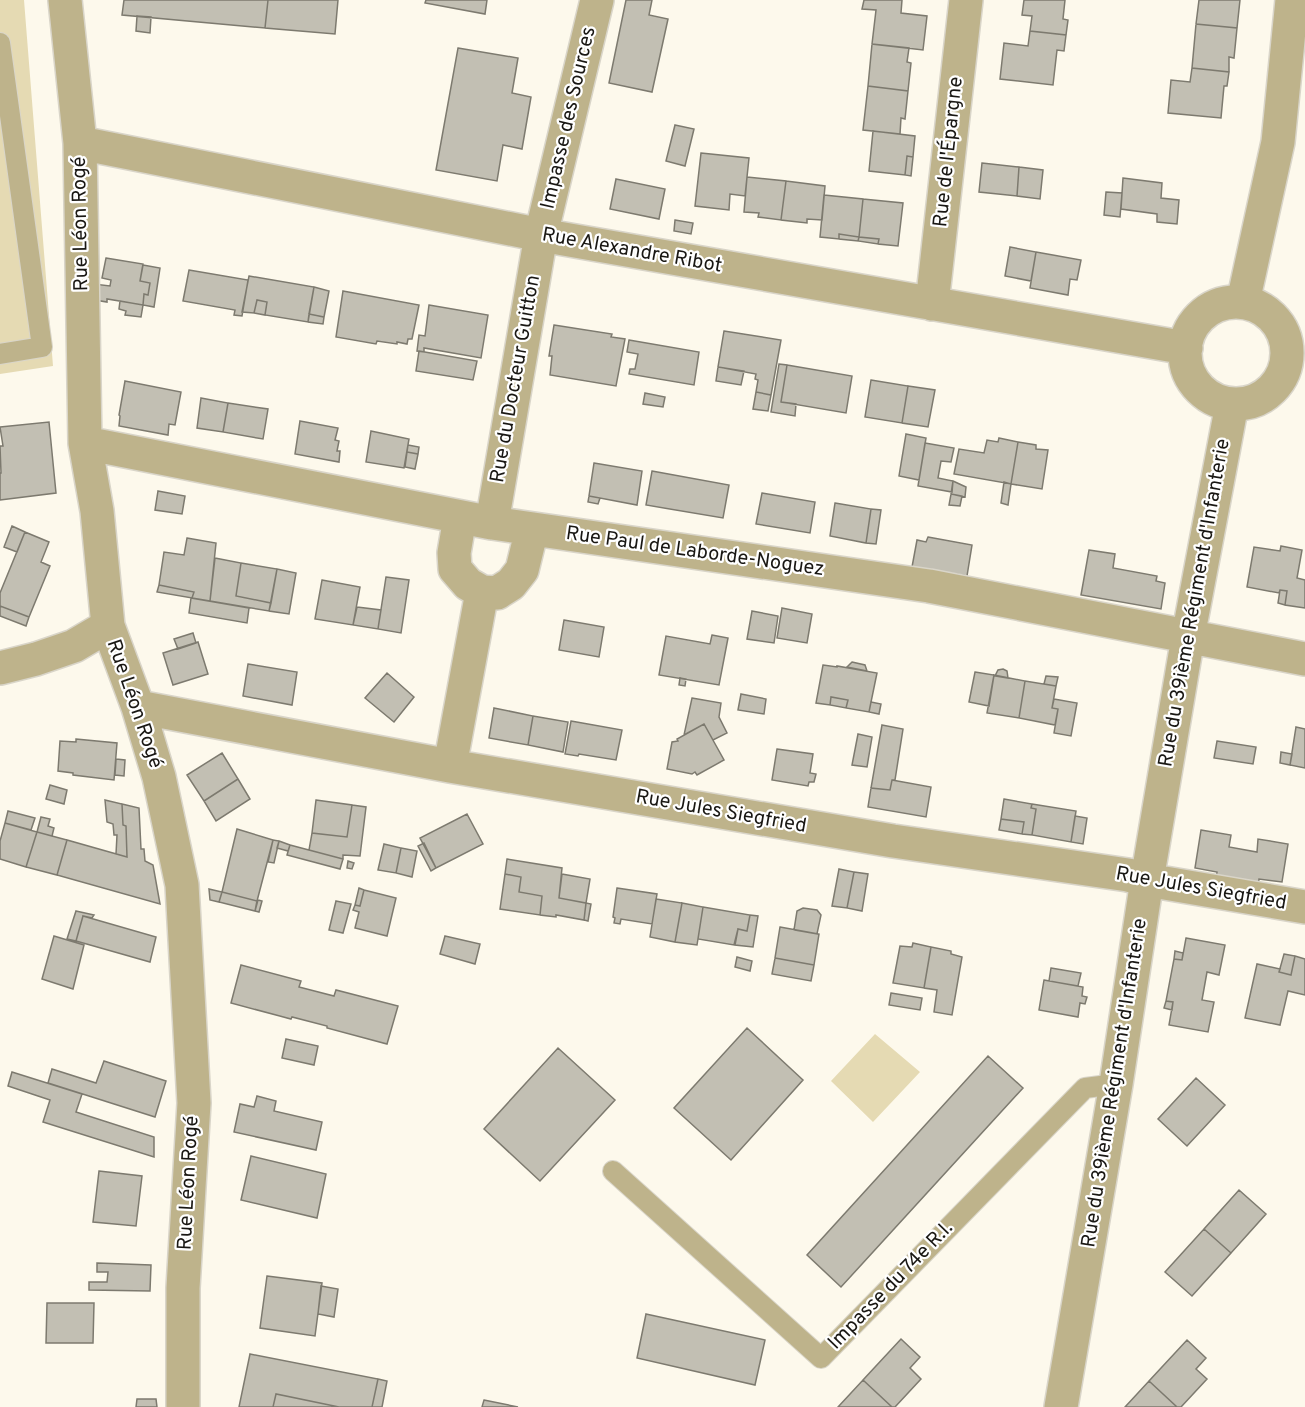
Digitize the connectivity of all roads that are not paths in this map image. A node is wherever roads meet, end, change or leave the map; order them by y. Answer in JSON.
{"nodes":[{"id":1,"x":65,"y":0,"type":"edge"},
{"id":2,"x":597,"y":0,"type":"edge"},
{"id":3,"x":966,"y":0,"type":"edge"},
{"id":4,"x":1292,"y":0,"type":"edge"},
{"id":5,"x":0,"y":43,"type":"edge"},
{"id":6,"x":5,"y":120,"type":"edge"},
{"id":7,"x":80,"y":143,"type":"junction"},
{"id":8,"x":1291,"y":143,"type":"edge"},
{"id":9,"x":541,"y":235,"type":"junction"},
{"id":10,"x":1244,"y":302,"type":"junction"},
{"id":11,"x":932,"y":304,"type":"junction"},
{"id":12,"x":1186,"y":348,"type":"junction"},
{"id":13,"x":0,"y":354,"type":"edge"},
{"id":14,"x":1295,"y":368,"type":"edge"},
{"id":15,"x":1232,"y":404,"type":"junction"},
{"id":16,"x":85,"y":443,"type":"junction"},
{"id":17,"x":460,"y":517,"type":"junction"},
{"id":18,"x":492,"y":523,"type":"junction"},
{"id":19,"x":532,"y":529,"type":"junction"},
{"id":20,"x":482,"y":592,"type":"junction"},
{"id":21,"x":108,"y":627,"type":"junction"},
{"id":22,"x":1188,"y":637,"type":"junction"},
{"id":23,"x":1305,"y":659,"type":"edge"},
{"id":24,"x":0,"y":668,"type":"edge"},
{"id":25,"x":138,"y":707,"type":"junction"},
{"id":26,"x":450,"y":766,"type":"junction"},
{"id":27,"x":1147,"y":880,"type":"junction"},
{"id":28,"x":1305,"y":907,"type":"edge"},
{"id":29,"x":1116,"y":1084,"type":"junction"},
{"id":30,"x":613,"y":1171,"type":"dead end"},
{"id":31,"x":183,"y":1407,"type":"edge"},
{"id":32,"x":1061,"y":1407,"type":"edge"}],
"edges":[{"from":1,"to":7,"type":"street","name":"Rue Léon Rogé"},
{"from":2,"to":9,"type":"street","name":"Impasse des Sources"},
{"from":3,"to":11,"type":"street","name":"Rue de l'Épargne"},
{"from":4,"to":8,"type":"street"},
{"from":5,"to":6,"type":"lane"},
{"from":6,"to":13,"type":"lane"},
{"from":7,"to":9,"type":"street","name":"Rue Alexandre Ribot"},
{"from":7,"to":16,"type":"street","name":"Rue Léon Rogé"},
{"from":8,"to":10,"type":"street"},
{"from":9,"to":11,"type":"street","name":"Rue Alexandre Ribot"},
{"from":9,"to":18,"type":"street","name":"Rue du Docteur Guitton"},
{"from":10,"to":12,"type":"street"},
{"from":10,"to":14,"type":"street"},
{"from":11,"to":12,"type":"street","name":"Rue Alexandre Ribot"},
{"from":12,"to":15,"type":"street"},
{"from":14,"to":15,"type":"street"},
{"from":15,"to":22,"type":"street","name":"Rue du 39ième Régiment d'Infanterie"},
{"from":16,"to":17,"type":"street","name":"Rue Paul de Laborde-Noguez"},
{"from":16,"to":21,"type":"street","name":"Rue Léon Rogé"},
{"from":17,"to":18,"type":"street","name":"Rue Paul de Laborde-Noguez"},
{"from":17,"to":20,"type":"street"},
{"from":18,"to":19,"type":"street","name":"Rue Paul de Laborde-Noguez"},
{"from":19,"to":20,"type":"street"},
{"from":19,"to":22,"type":"street","name":"Rue Paul de Laborde-Noguez"},
{"from":20,"to":26,"type":"street"},
{"from":21,"to":24,"type":"street"},
{"from":21,"to":25,"type":"street","name":"Rue Léon Rogé"},
{"from":22,"to":23,"type":"street","name":"Rue Paul de Laborde-Noguez"},
{"from":22,"to":27,"type":"street","name":"Rue du 39ième Régiment d'Infanterie"},
{"from":25,"to":26,"type":"street","name":"Rue Jules Siegfried"},
{"from":25,"to":31,"type":"street","name":"Rue Léon Rogé"},
{"from":26,"to":27,"type":"street","name":"Rue Jules Siegfried"},
{"from":27,"to":28,"type":"street","name":"Rue Jules Siegfried"},
{"from":27,"to":29,"type":"street","name":"Rue du 39ième Régiment d'Infanterie"},
{"from":29,"to":30,"type":"lane","name":"Impasse du 74e R.I."},
{"from":29,"to":32,"type":"street","name":"Rue du 39ième Régiment d'Infanterie"}]}
